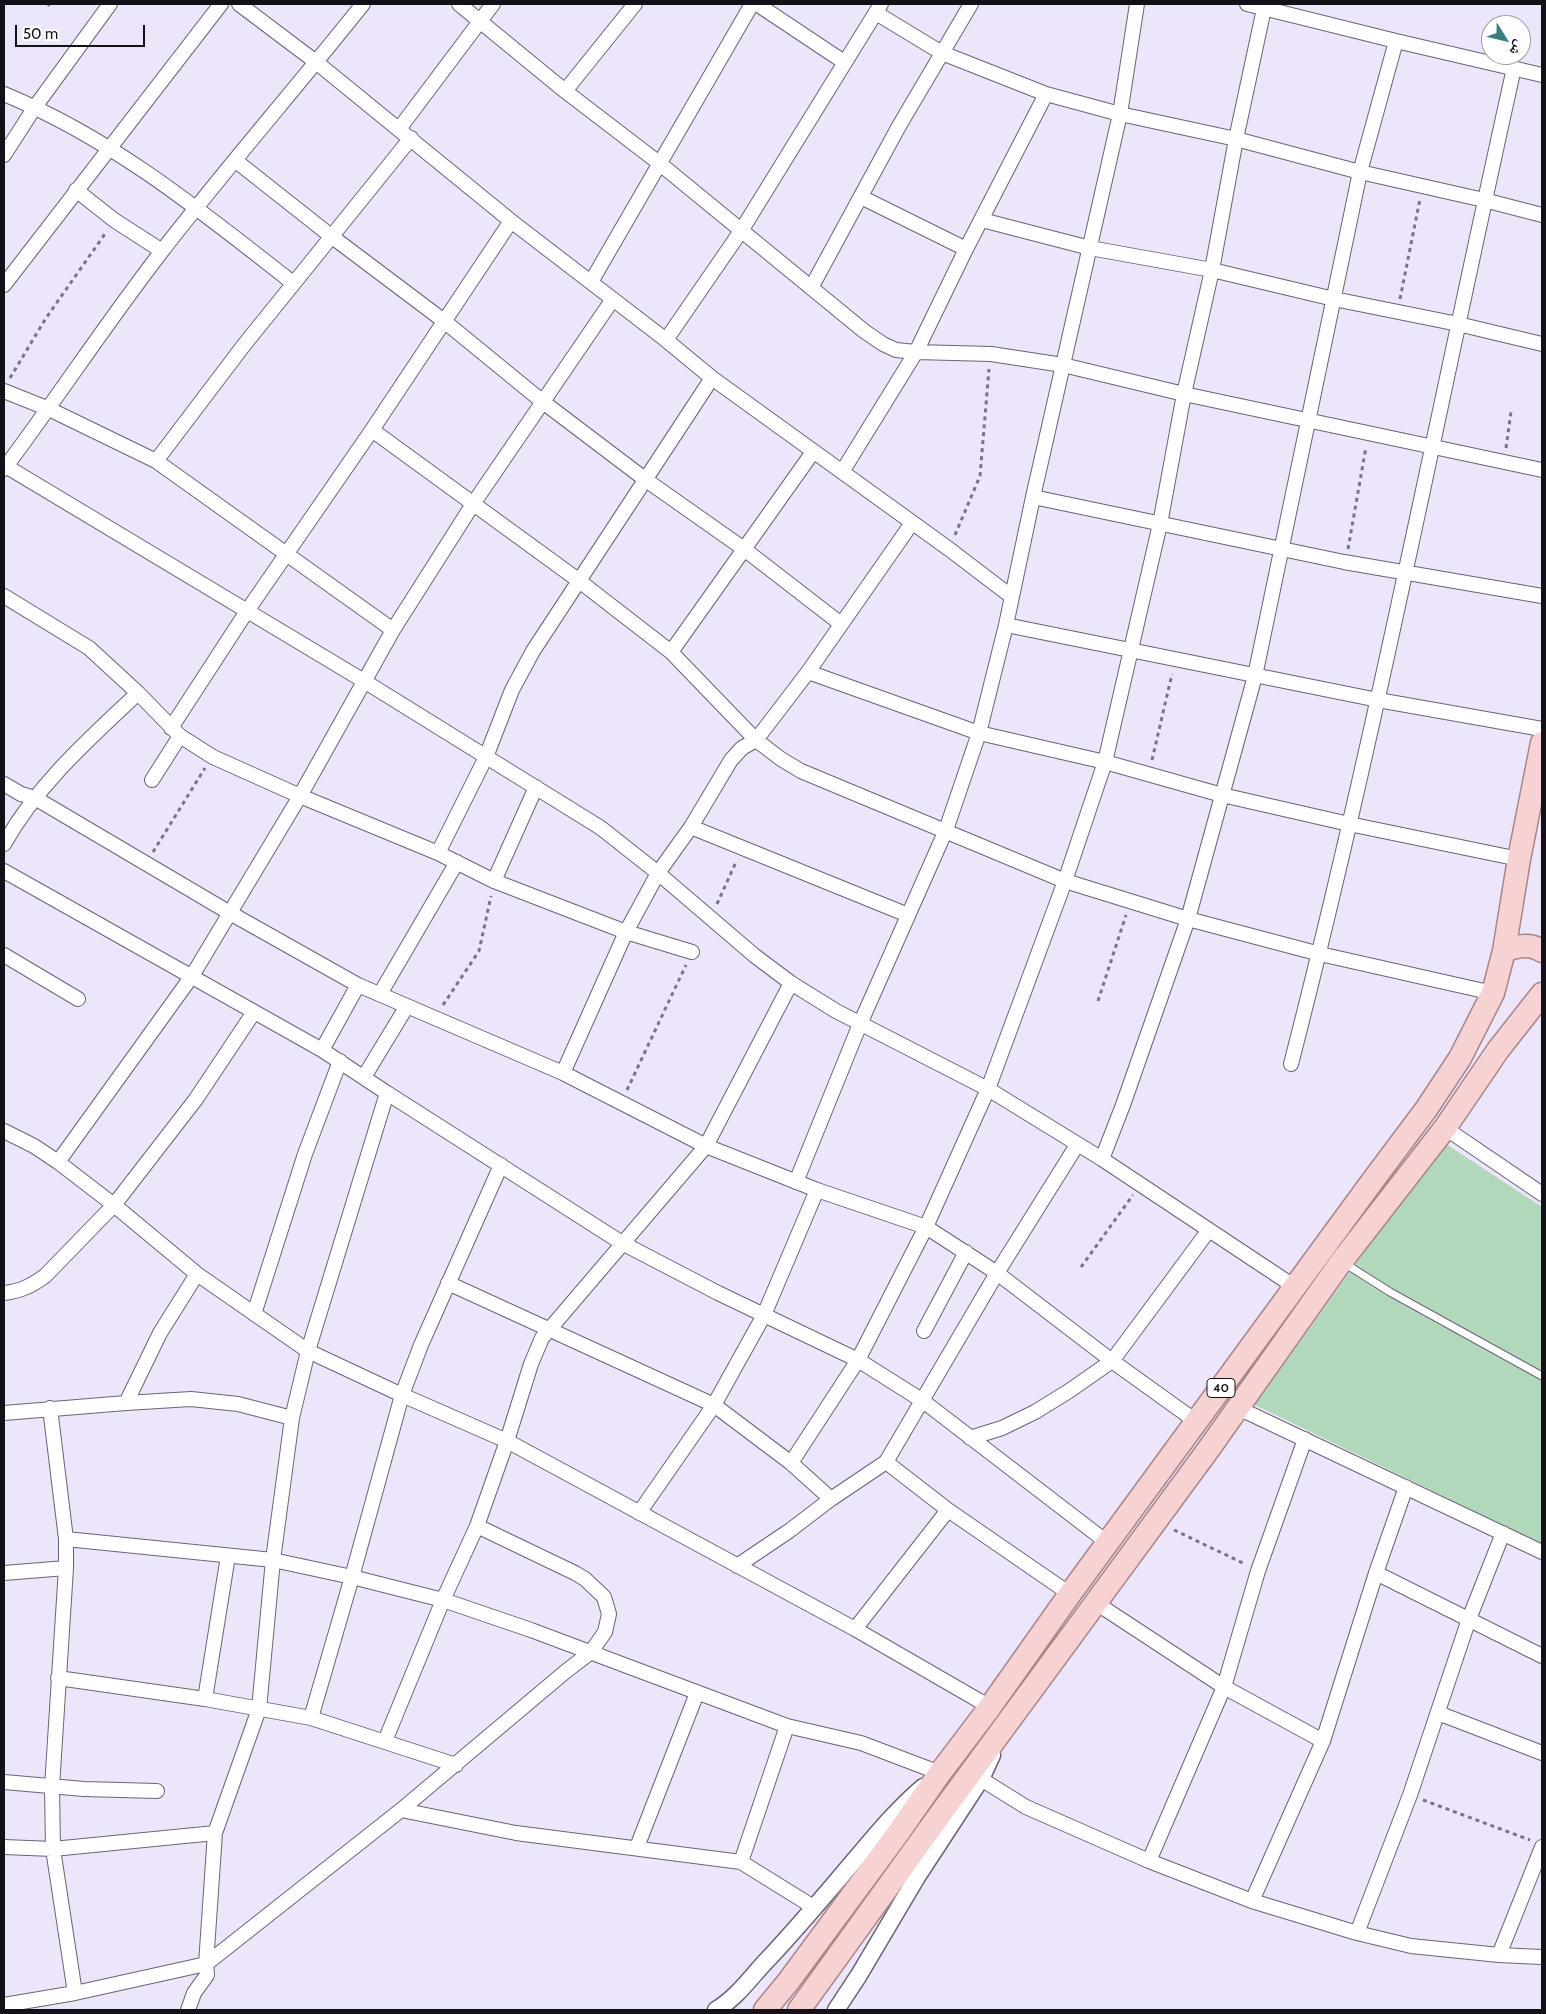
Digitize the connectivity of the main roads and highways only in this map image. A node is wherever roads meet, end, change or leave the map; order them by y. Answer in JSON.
{"nodes":[{"id":1,"x":1542,"y":743,"type":"edge"},
{"id":2,"x":1504,"y":951,"type":"junction"},
{"id":3,"x":1542,"y":951,"type":"edge"},
{"id":4,"x":1542,"y":994,"type":"edge"},
{"id":5,"x":803,"y":2005,"type":"edge"},
{"id":6,"x":765,"y":2010,"type":"edge"}],
"edges":[{"from":1,"to":2,"type":"highway","number":"40"},
{"from":2,"to":3,"type":"highway"},
{"from":2,"to":6,"type":"highway","number":"40"},
{"from":4,"to":5,"type":"highway","number":"40"}]}
